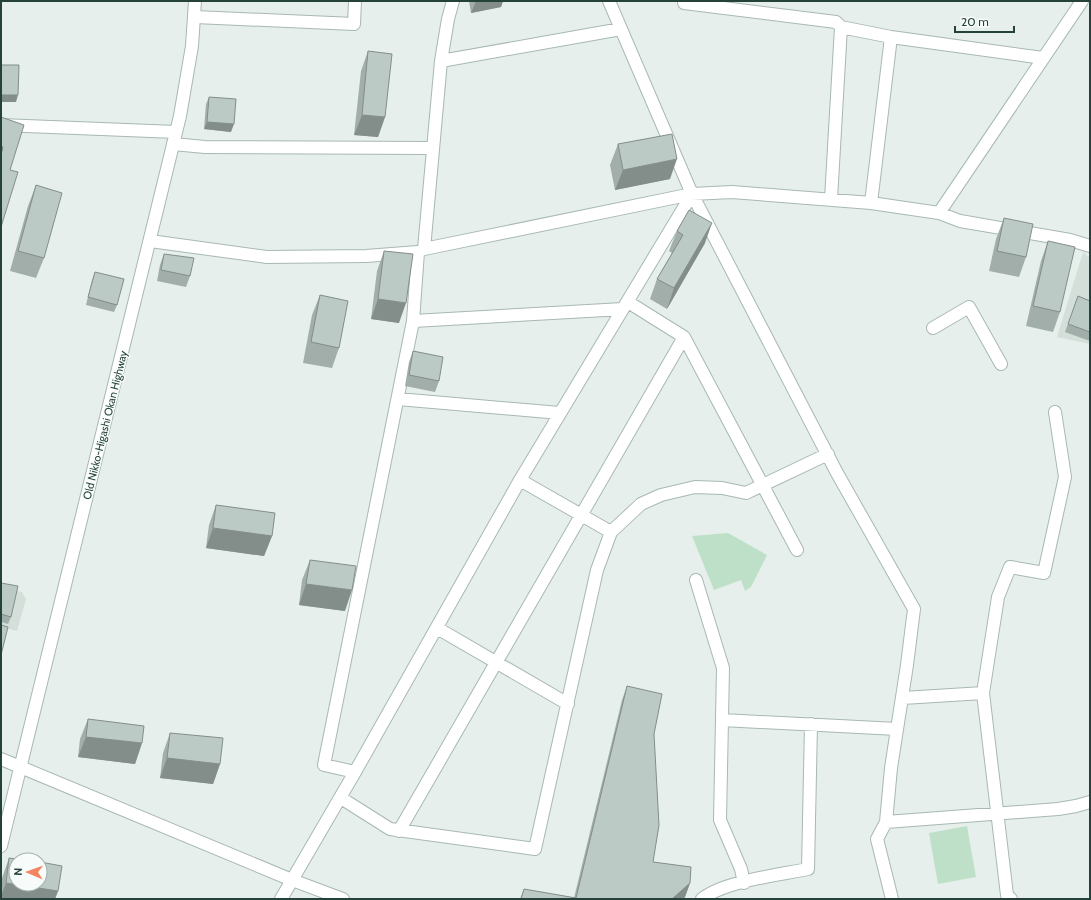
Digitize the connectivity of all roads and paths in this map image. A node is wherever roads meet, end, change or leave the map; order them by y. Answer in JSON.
{"nodes":[{"id":1,"x":195,"y":1,"type":"edge"},
{"id":2,"x":355,"y":1,"type":"edge"},
{"id":3,"x":453,"y":1,"type":"edge"},
{"id":4,"x":609,"y":1,"type":"edge"},
{"id":5,"x":684,"y":1,"type":"edge"},
{"id":6,"x":1082,"y":1,"type":"edge"},
{"id":7,"x":750,"y":6,"type":"edge"},
{"id":8,"x":195,"y":17,"type":"junction"},
{"id":9,"x":841,"y":27,"type":"junction"},
{"id":10,"x":622,"y":29,"type":"junction"},
{"id":11,"x":891,"y":36,"type":"junction"},
{"id":12,"x":1043,"y":58,"type":"junction"},
{"id":13,"x":441,"y":61,"type":"junction"},
{"id":14,"x":1,"y":125,"type":"edge"},
{"id":15,"x":176,"y":132,"type":"junction"},
{"id":16,"x":173,"y":144,"type":"junction"},
{"id":17,"x":433,"y":148,"type":"junction"},
{"id":18,"x":692,"y":194,"type":"junction"},
{"id":19,"x":831,"y":199,"type":"junction"},
{"id":20,"x":871,"y":203,"type":"junction"},
{"id":21,"x":939,"y":212,"type":"junction"},
{"id":22,"x":150,"y":241,"type":"junction"},
{"id":23,"x":1090,"y":246,"type":"edge"},
{"id":24,"x":421,"y":251,"type":"junction"},
{"id":25,"x":625,"y":305,"type":"junction"},
{"id":26,"x":413,"y":321,"type":"junction"},
{"id":27,"x":933,"y":328,"type":"dead end"},
{"id":28,"x":684,"y":337,"type":"junction"},
{"id":29,"x":1001,"y":364,"type":"dead end"},
{"id":30,"x":398,"y":399,"type":"junction"},
{"id":31,"x":1055,"y":412,"type":"dead end"},
{"id":32,"x":560,"y":413,"type":"junction"},
{"id":33,"x":828,"y":454,"type":"junction"},
{"id":34,"x":520,"y":480,"type":"junction"},
{"id":35,"x":763,"y":486,"type":"junction"},
{"id":36,"x":581,"y":514,"type":"junction"},
{"id":37,"x":611,"y":532,"type":"junction"},
{"id":38,"x":797,"y":550,"type":"dead end"},
{"id":39,"x":696,"y":580,"type":"dead end"},
{"id":40,"x":437,"y":628,"type":"junction"},
{"id":41,"x":495,"y":662,"type":"junction"},
{"id":42,"x":983,"y":693,"type":"junction"},
{"id":43,"x":903,"y":698,"type":"junction"},
{"id":44,"x":568,"y":704,"type":"junction"},
{"id":45,"x":722,"y":720,"type":"junction"},
{"id":46,"x":811,"y":724,"type":"junction"},
{"id":47,"x":897,"y":730,"type":"junction"},
{"id":48,"x":1,"y":759,"type":"edge"},
{"id":49,"x":20,"y":767,"type":"junction"},
{"id":50,"x":356,"y":772,"type":"junction"},
{"id":51,"x":340,"y":798,"type":"junction"},
{"id":52,"x":1090,"y":802,"type":"edge"},
{"id":53,"x":997,"y":814,"type":"junction"},
{"id":54,"x":886,"y":822,"type":"junction"},
{"id":55,"x":399,"y":832,"type":"junction"},
{"id":56,"x":1,"y":846,"type":"edge"},
{"id":57,"x":292,"y":880,"type":"junction"},
{"id":58,"x":744,"y":883,"type":"junction"},
{"id":59,"x":281,"y":899,"type":"edge"},
{"id":60,"x":343,"y":899,"type":"edge"},
{"id":61,"x":702,"y":899,"type":"edge"},
{"id":62,"x":892,"y":899,"type":"edge"},
{"id":63,"x":1011,"y":899,"type":"edge"}],
"edges":[{"from":1,"to":8,"type":"street","name":"Old Nikko-Higashi Okan Highway"},
{"from":2,"to":8,"type":"street"},
{"from":3,"to":13,"type":"street"},
{"from":4,"to":10,"type":"street"},
{"from":5,"to":7,"type":"street"},
{"from":6,"to":12,"type":"street"},
{"from":7,"to":9,"type":"street"},
{"from":8,"to":15,"type":"street","name":"Old Nikko-Higashi Okan Highway"},
{"from":9,"to":11,"type":"street"},
{"from":9,"to":19,"type":"street"},
{"from":10,"to":13,"type":"street"},
{"from":10,"to":18,"type":"street"},
{"from":11,"to":12,"type":"street"},
{"from":11,"to":20,"type":"street"},
{"from":12,"to":21,"type":"street"},
{"from":13,"to":17,"type":"street"},
{"from":14,"to":15,"type":"street"},
{"from":15,"to":16,"type":"street","name":"Old Nikko-Higashi Okan Highway"},
{"from":16,"to":17,"type":"street"},
{"from":16,"to":22,"type":"street","name":"Old Nikko-Higashi Okan Highway"},
{"from":17,"to":24,"type":"street"},
{"from":18,"to":19,"type":"street"},
{"from":18,"to":24,"type":"street"},
{"from":18,"to":25,"type":"street"},
{"from":18,"to":33,"type":"street"},
{"from":19,"to":20,"type":"street"},
{"from":20,"to":21,"type":"street"},
{"from":21,"to":23,"type":"street"},
{"from":22,"to":24,"type":"street"},
{"from":22,"to":49,"type":"street","name":"Old Nikko-Higashi Okan Highway"},
{"from":24,"to":26,"type":"street"},
{"from":25,"to":26,"type":"street"},
{"from":25,"to":28,"type":"street"},
{"from":25,"to":32,"type":"street"},
{"from":26,"to":30,"type":"street"},
{"from":27,"to":29,"type":"street"},
{"from":28,"to":35,"type":"street"},
{"from":28,"to":36,"type":"street"},
{"from":30,"to":32,"type":"street"},
{"from":30,"to":50,"type":"street"},
{"from":31,"to":42,"type":"street"},
{"from":32,"to":34,"type":"street"},
{"from":33,"to":35,"type":"street"},
{"from":33,"to":43,"type":"street"},
{"from":34,"to":36,"type":"street"},
{"from":34,"to":40,"type":"street"},
{"from":35,"to":37,"type":"street"},
{"from":35,"to":38,"type":"street"},
{"from":36,"to":37,"type":"street"},
{"from":36,"to":41,"type":"street"},
{"from":37,"to":44,"type":"street"},
{"from":39,"to":45,"type":"street"},
{"from":40,"to":41,"type":"street"},
{"from":40,"to":50,"type":"street"},
{"from":41,"to":44,"type":"street"},
{"from":41,"to":55,"type":"street"},
{"from":42,"to":43,"type":"street"},
{"from":42,"to":53,"type":"street"},
{"from":43,"to":47,"type":"street"},
{"from":44,"to":55,"type":"street"},
{"from":45,"to":46,"type":"street"},
{"from":45,"to":58,"type":"street"},
{"from":46,"to":47,"type":"street"},
{"from":46,"to":58,"type":"street"},
{"from":47,"to":54,"type":"street"},
{"from":48,"to":49,"type":"street"},
{"from":49,"to":56,"type":"street","name":"Old Nikko-Higashi Okan Highway"},
{"from":49,"to":57,"type":"street"},
{"from":50,"to":51,"type":"street"},
{"from":51,"to":55,"type":"street"},
{"from":51,"to":57,"type":"street"},
{"from":52,"to":53,"type":"street"},
{"from":53,"to":54,"type":"street"},
{"from":53,"to":63,"type":"street"},
{"from":54,"to":62,"type":"street"},
{"from":57,"to":59,"type":"street"},
{"from":57,"to":60,"type":"street"},
{"from":58,"to":61,"type":"street"}]}
